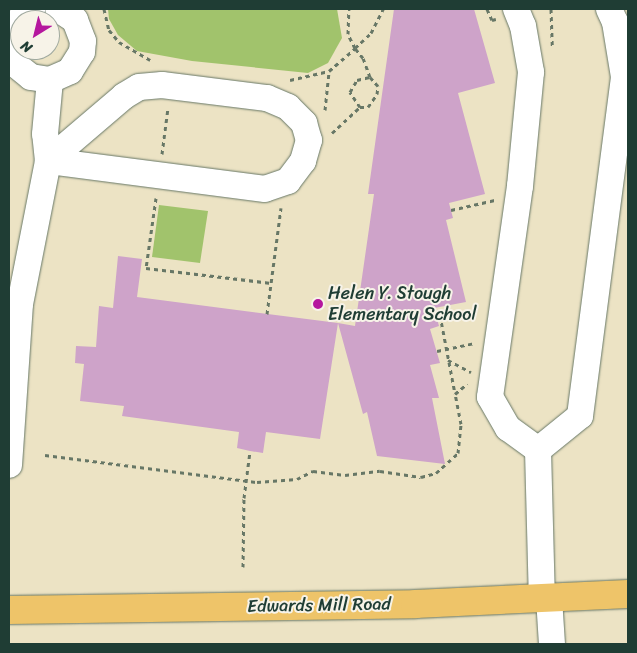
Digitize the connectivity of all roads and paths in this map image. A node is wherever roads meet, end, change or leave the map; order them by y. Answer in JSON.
{"nodes":[{"id":1,"x":32,"y":9,"type":"edge"},
{"id":2,"x":104,"y":9,"type":"edge"},
{"id":3,"x":349,"y":9,"type":"edge"},
{"id":4,"x":383,"y":9,"type":"edge"},
{"id":5,"x":487,"y":9,"type":"edge"},
{"id":6,"x":609,"y":9,"type":"edge"},
{"id":7,"x":64,"y":10,"type":"edge"},
{"id":8,"x":506,"y":14,"type":"edge"},
{"id":9,"x":9,"y":37,"type":"edge"},
{"id":10,"x":9,"y":42,"type":"edge"},
{"id":11,"x":9,"y":48,"type":"edge"},
{"id":12,"x":355,"y":48,"type":"junction"},
{"id":13,"x":150,"y":60,"type":"dead end"},
{"id":14,"x":329,"y":71,"type":"junction"},
{"id":15,"x":370,"y":77,"type":"junction"},
{"id":16,"x":50,"y":80,"type":"junction"},
{"id":17,"x":290,"y":80,"type":"dead end"},
{"id":18,"x":169,"y":102,"type":"dead end"},
{"id":19,"x":360,"y":107,"type":"junction"},
{"id":20,"x":324,"y":114,"type":"dead end"},
{"id":21,"x":330,"y":136,"type":"dead end"},
{"id":22,"x":162,"y":157,"type":"dead end"},
{"id":23,"x":48,"y":161,"type":"junction"},
{"id":24,"x":158,"y":191,"type":"dead end"},
{"id":25,"x":498,"y":199,"type":"dead end"},
{"id":26,"x":281,"y":205,"type":"dead end"},
{"id":27,"x":451,"y":210,"type":"dead end"},
{"id":28,"x":271,"y":283,"type":"junction"},
{"id":29,"x":267,"y":314,"type":"dead end"},
{"id":30,"x":436,"y":317,"type":"dead end"},
{"id":31,"x":479,"y":342,"type":"dead end"},
{"id":32,"x":446,"y":349,"type":"junction"},
{"id":33,"x":437,"y":351,"type":"dead end"},
{"id":34,"x":448,"y":360,"type":"junction"},
{"id":35,"x":455,"y":394,"type":"junction"},
{"id":36,"x":538,"y":450,"type":"junction"},
{"id":37,"x":250,"y":451,"type":"dead end"},
{"id":38,"x":45,"y":455,"type":"dead end"},
{"id":39,"x":9,"y":465,"type":"edge"},
{"id":40,"x":246,"y":481,"type":"junction"},
{"id":41,"x":243,"y":567,"type":"dead end"},
{"id":42,"x":628,"y":594,"type":"edge"},
{"id":43,"x":546,"y":598,"type":"junction"},
{"id":44,"x":9,"y":610,"type":"edge"},
{"id":45,"x":552,"y":644,"type":"edge"}],
"edges":[{"from":1,"to":9,"type":"street"},
{"from":2,"to":13,"type":"path"},
{"from":3,"to":12,"type":"path"},
{"from":4,"to":12,"type":"path"},
{"from":5,"to":8,"type":"path"},
{"from":6,"to":36,"type":"street"},
{"from":7,"to":16,"type":"street"},
{"from":8,"to":36,"type":"street"},
{"from":9,"to":10,"type":"street"},
{"from":11,"to":16,"type":"street"},
{"from":12,"to":14,"type":"path"},
{"from":12,"to":15,"type":"path"},
{"from":14,"to":17,"type":"path"},
{"from":14,"to":20,"type":"path"},
{"from":15,"to":19,"type":"path"},
{"from":15,"to":19,"type":"path"},
{"from":16,"to":23,"type":"street"},
{"from":18,"to":22,"type":"path"},
{"from":19,"to":21,"type":"path"},
{"from":23,"to":23,"type":"street"},
{"from":23,"to":39,"type":"street"},
{"from":24,"to":28,"type":"path"},
{"from":25,"to":27,"type":"path"},
{"from":26,"to":28,"type":"path"},
{"from":28,"to":29,"type":"path"},
{"from":30,"to":32,"type":"path"},
{"from":31,"to":32,"type":"path"},
{"from":32,"to":33,"type":"path"},
{"from":32,"to":34,"type":"path"},
{"from":34,"to":35,"type":"path"},
{"from":34,"to":35,"type":"path"},
{"from":35,"to":40,"type":"path"},
{"from":36,"to":43,"type":"street"},
{"from":37,"to":40,"type":"path"},
{"from":38,"to":40,"type":"path"},
{"from":40,"to":41,"type":"path"},
{"from":42,"to":43,"type":"main road","name":"Edwards Mill Road"},
{"from":43,"to":44,"type":"main road","name":"Edwards Mill Road"},
{"from":43,"to":45,"type":"street"}]}
